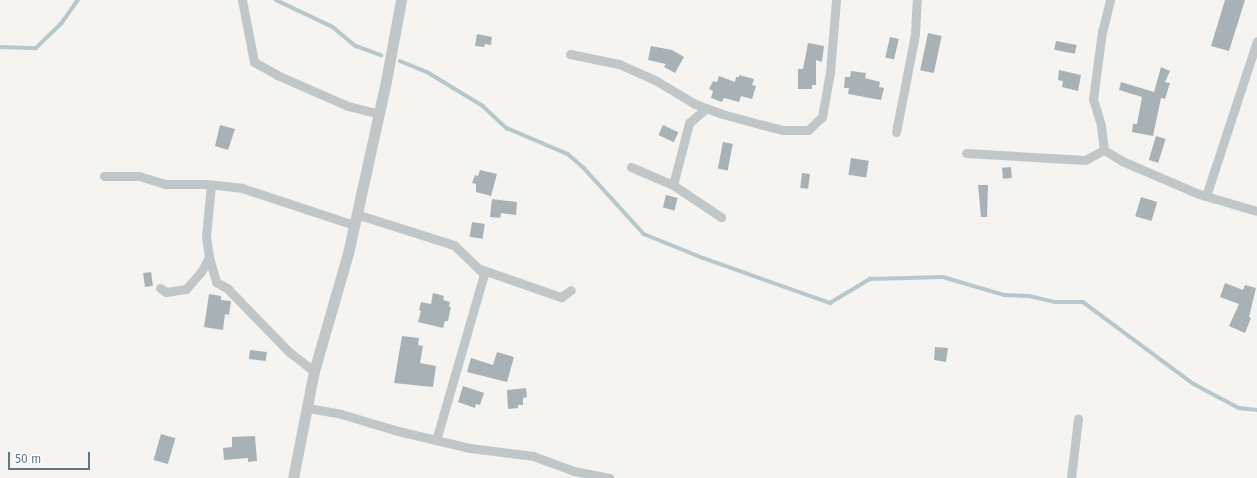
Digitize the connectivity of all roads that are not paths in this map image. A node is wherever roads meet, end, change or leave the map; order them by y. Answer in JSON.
{"nodes":[{"id":1,"x":242,"y":0,"type":"edge"},
{"id":2,"x":401,"y":0,"type":"edge"},
{"id":3,"x":836,"y":0,"type":"edge"},
{"id":4,"x":917,"y":0,"type":"edge"},
{"id":5,"x":1110,"y":0,"type":"edge"},
{"id":6,"x":1257,"y":41,"type":"edge"},
{"id":7,"x":570,"y":54,"type":"dead end"},
{"id":8,"x":706,"y":108,"type":"junction"},
{"id":9,"x":379,"y":114,"type":"junction"},
{"id":10,"x":896,"y":132,"type":"dead end"},
{"id":11,"x":1104,"y":150,"type":"junction"},
{"id":12,"x":966,"y":153,"type":"dead end"},
{"id":13,"x":631,"y":167,"type":"dead end"},
{"id":14,"x":104,"y":176,"type":"dead end"},
{"id":15,"x":211,"y":185,"type":"junction"},
{"id":16,"x":673,"y":185,"type":"junction"},
{"id":17,"x":1206,"y":196,"type":"junction"},
{"id":18,"x":1257,"y":211,"type":"edge"},
{"id":19,"x":720,"y":217,"type":"dead end"},
{"id":20,"x":355,"y":219,"type":"junction"},
{"id":21,"x":209,"y":257,"type":"junction"},
{"id":22,"x":480,"y":269,"type":"junction"},
{"id":23,"x":160,"y":288,"type":"dead end"},
{"id":24,"x":571,"y":290,"type":"dead end"},
{"id":25,"x":314,"y":372,"type":"junction"},
{"id":26,"x":308,"y":408,"type":"junction"},
{"id":27,"x":1078,"y":418,"type":"dead end"},
{"id":28,"x":436,"y":440,"type":"junction"},
{"id":29,"x":293,"y":478,"type":"edge"},
{"id":30,"x":609,"y":478,"type":"edge"},
{"id":31,"x":1071,"y":478,"type":"edge"}],
"edges":[{"from":1,"to":9,"type":"street"},
{"from":2,"to":9,"type":"street"},
{"from":3,"to":8,"type":"street"},
{"from":4,"to":10,"type":"street"},
{"from":5,"to":11,"type":"street"},
{"from":6,"to":17,"type":"street"},
{"from":7,"to":8,"type":"street"},
{"from":8,"to":16,"type":"street"},
{"from":9,"to":20,"type":"street"},
{"from":11,"to":12,"type":"street"},
{"from":11,"to":17,"type":"street"},
{"from":13,"to":16,"type":"street"},
{"from":14,"to":15,"type":"street"},
{"from":15,"to":20,"type":"street"},
{"from":15,"to":21,"type":"street"},
{"from":16,"to":19,"type":"street"},
{"from":17,"to":18,"type":"street"},
{"from":20,"to":22,"type":"street"},
{"from":20,"to":25,"type":"street"},
{"from":21,"to":23,"type":"street"},
{"from":21,"to":25,"type":"street"},
{"from":22,"to":24,"type":"street"},
{"from":22,"to":28,"type":"street"},
{"from":25,"to":26,"type":"street"},
{"from":26,"to":28,"type":"street"},
{"from":26,"to":29,"type":"street"},
{"from":27,"to":31,"type":"street"},
{"from":28,"to":30,"type":"street"}]}
